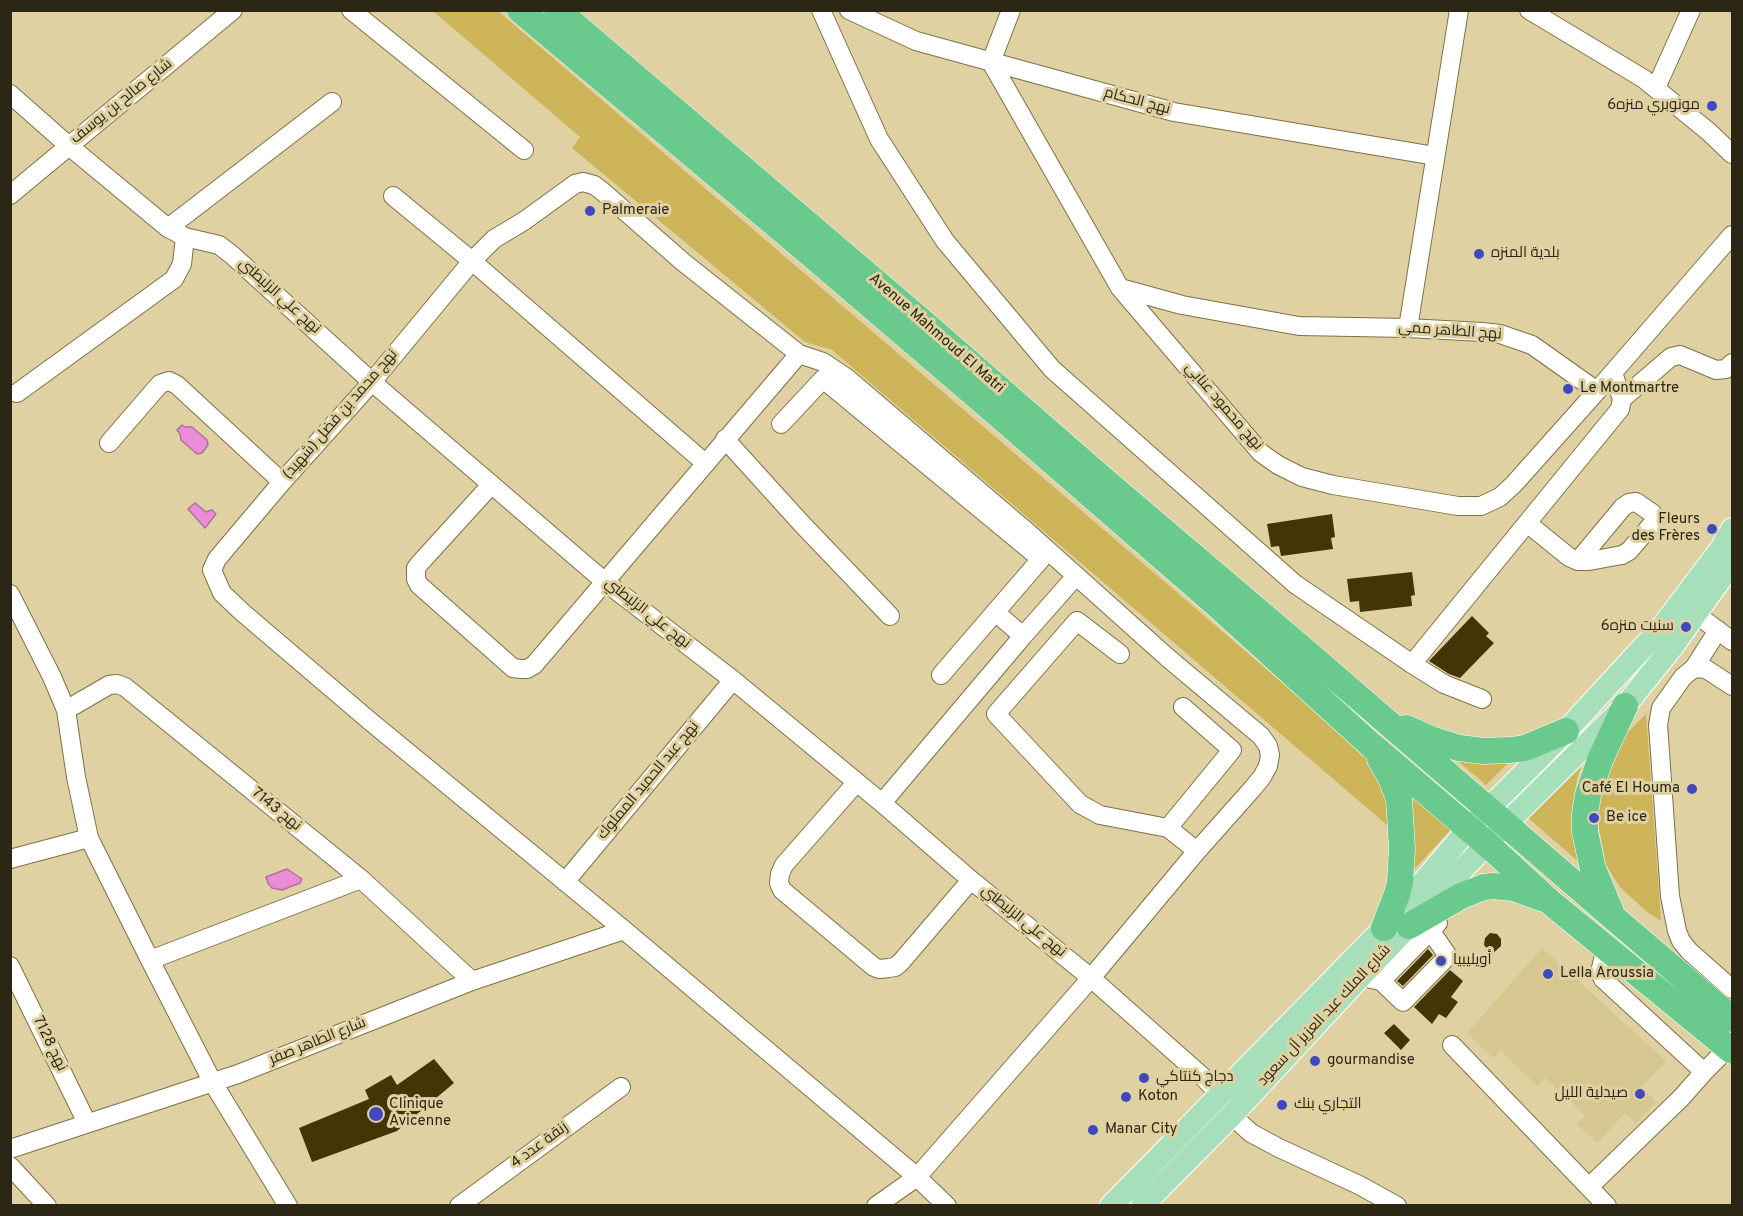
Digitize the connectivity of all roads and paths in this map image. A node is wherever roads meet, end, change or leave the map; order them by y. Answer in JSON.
{"nodes":[{"id":1,"x":233,"y":10,"type":"edge"},
{"id":2,"x":351,"y":10,"type":"edge"},
{"id":3,"x":520,"y":10,"type":"edge"},
{"id":4,"x":557,"y":10,"type":"edge"},
{"id":5,"x":821,"y":10,"type":"edge"},
{"id":6,"x":849,"y":10,"type":"edge"},
{"id":7,"x":1011,"y":10,"type":"edge"},
{"id":8,"x":1459,"y":10,"type":"edge"},
{"id":9,"x":1529,"y":10,"type":"edge"},
{"id":10,"x":1691,"y":10,"type":"edge"},
{"id":11,"x":991,"y":62,"type":"junction"},
{"id":12,"x":1656,"y":88,"type":"junction"},
{"id":13,"x":10,"y":94,"type":"edge"},
{"id":14,"x":332,"y":102,"type":"dead end"},
{"id":15,"x":69,"y":146,"type":"junction"},
{"id":16,"x":524,"y":150,"type":"dead end"},
{"id":17,"x":1732,"y":154,"type":"edge"},
{"id":18,"x":1435,"y":156,"type":"junction"},
{"id":19,"x":10,"y":195,"type":"edge"},
{"id":20,"x":393,"y":196,"type":"dead end"},
{"id":21,"x":168,"y":228,"type":"junction"},
{"id":22,"x":1732,"y":235,"type":"edge"},
{"id":23,"x":185,"y":237,"type":"junction"},
{"id":24,"x":472,"y":261,"type":"junction"},
{"id":25,"x":1120,"y":288,"type":"junction"},
{"id":26,"x":1408,"y":328,"type":"junction"},
{"id":27,"x":799,"y":354,"type":"junction"},
{"id":28,"x":1732,"y":363,"type":"edge"},
{"id":29,"x":1613,"y":373,"type":"junction"},
{"id":30,"x":372,"y":382,"type":"junction"},
{"id":31,"x":1597,"y":391,"type":"junction"},
{"id":32,"x":17,"y":393,"type":"dead end"},
{"id":33,"x":1622,"y":399,"type":"junction"},
{"id":34,"x":781,"y":424,"type":"dead end"},
{"id":35,"x":725,"y":439,"type":"junction"},
{"id":36,"x":109,"y":443,"type":"dead end"},
{"id":37,"x":705,"y":463,"type":"junction"},
{"id":38,"x":282,"y":482,"type":"junction"},
{"id":39,"x":491,"y":485,"type":"junction"},
{"id":40,"x":1527,"y":523,"type":"junction"},
{"id":41,"x":1732,"y":529,"type":"edge"},
{"id":42,"x":1578,"y":561,"type":"dead end"},
{"id":43,"x":1732,"y":563,"type":"edge"},
{"id":44,"x":1076,"y":576,"type":"junction"},
{"id":45,"x":604,"y":581,"type":"junction"},
{"id":46,"x":10,"y":594,"type":"edge"},
{"id":47,"x":995,"y":612,"type":"junction"},
{"id":48,"x":1696,"y":614,"type":"junction"},
{"id":49,"x":890,"y":616,"type":"dead end"},
{"id":50,"x":1718,"y":630,"type":"junction"},
{"id":51,"x":1023,"y":636,"type":"junction"},
{"id":52,"x":1732,"y":641,"type":"edge"},
{"id":53,"x":1120,"y":654,"type":"dead end"},
{"id":54,"x":1412,"y":664,"type":"junction"},
{"id":55,"x":1694,"y":668,"type":"junction"},
{"id":56,"x":941,"y":675,"type":"dead end"},
{"id":57,"x":734,"y":680,"type":"junction"},
{"id":58,"x":1732,"y":686,"type":"edge"},
{"id":59,"x":1482,"y":699,"type":"dead end"},
{"id":60,"x":1625,"y":706,"type":"junction"},
{"id":61,"x":1183,"y":707,"type":"dead end"},
{"id":62,"x":66,"y":710,"type":"junction"},
{"id":63,"x":1382,"y":718,"type":"junction"},
{"id":64,"x":1566,"y":731,"type":"junction"},
{"id":65,"x":1372,"y":746,"type":"junction"},
{"id":66,"x":856,"y":783,"type":"junction"},
{"id":67,"x":882,"y":803,"type":"junction"},
{"id":68,"x":1497,"y":817,"type":"junction"},
{"id":69,"x":1168,"y":828,"type":"junction"},
{"id":70,"x":1478,"y":836,"type":"junction"},
{"id":71,"x":89,"y":838,"type":"junction"},
{"id":72,"x":1197,"y":851,"type":"junction"},
{"id":73,"x":10,"y":858,"type":"edge"},
{"id":74,"x":360,"y":879,"type":"junction"},
{"id":75,"x":971,"y":880,"type":"junction"},
{"id":76,"x":565,"y":882,"type":"junction"},
{"id":77,"x":1550,"y":902,"type":"junction"},
{"id":78,"x":1444,"y":917,"type":"dead end"},
{"id":79,"x":1614,"y":918,"type":"junction"},
{"id":80,"x":1383,"y":928,"type":"junction"},
{"id":81,"x":1419,"y":928,"type":"junction"},
{"id":82,"x":624,"y":930,"type":"junction"},
{"id":83,"x":1606,"y":947,"type":"junction"},
{"id":84,"x":150,"y":960,"type":"junction"},
{"id":85,"x":10,"y":966,"type":"edge"},
{"id":86,"x":1091,"y":978,"type":"junction"},
{"id":87,"x":1371,"y":979,"type":"junction"},
{"id":88,"x":472,"y":981,"type":"junction"},
{"id":89,"x":1732,"y":989,"type":"edge"},
{"id":90,"x":1732,"y":1019,"type":"edge"},
{"id":91,"x":1452,"y":1046,"type":"dead end"},
{"id":92,"x":1731,"y":1049,"type":"edge"},
{"id":93,"x":1704,"y":1072,"type":"junction"},
{"id":94,"x":213,"y":1083,"type":"junction"},
{"id":95,"x":621,"y":1088,"type":"dead end"},
{"id":96,"x":1220,"y":1095,"type":"junction"},
{"id":97,"x":1233,"y":1114,"type":"junction"},
{"id":98,"x":87,"y":1123,"type":"junction"},
{"id":99,"x":10,"y":1149,"type":"edge"},
{"id":100,"x":10,"y":1166,"type":"edge"},
{"id":101,"x":917,"y":1177,"type":"junction"},
{"id":102,"x":1589,"y":1187,"type":"junction"},
{"id":103,"x":47,"y":1206,"type":"edge"},
{"id":104,"x":288,"y":1206,"type":"edge"},
{"id":105,"x":459,"y":1206,"type":"edge"},
{"id":106,"x":876,"y":1206,"type":"edge"},
{"id":107,"x":947,"y":1206,"type":"edge"},
{"id":108,"x":1111,"y":1206,"type":"edge"},
{"id":109,"x":1142,"y":1206,"type":"edge"},
{"id":110,"x":1397,"y":1206,"type":"edge"},
{"id":111,"x":1607,"y":1206,"type":"edge"}],
"edges":[{"from":1,"to":15,"type":"street","name":"شارع صالح بن يوسف"},
{"from":2,"to":16,"type":"street"},
{"from":3,"to":65,"type":"highway","name":"Avenue Mahmoud El Matri"},
{"from":4,"to":63,"type":"highway","name":"Avenue Mahmoud El Matri"},
{"from":5,"to":54,"type":"street"},
{"from":6,"to":11,"type":"street","name":"نهج الحكام"},
{"from":7,"to":11,"type":"street"},
{"from":8,"to":18,"type":"street"},
{"from":9,"to":12,"type":"street"},
{"from":10,"to":12,"type":"street"},
{"from":11,"to":18,"type":"street","name":"نهج الحكام"},
{"from":11,"to":25,"type":"street","name":"نهج محمود عنابي"},
{"from":12,"to":17,"type":"street"},
{"from":13,"to":15,"type":"street","name":"نهج علي الزليطني"},
{"from":14,"to":21,"type":"street"},
{"from":15,"to":19,"type":"street","name":"شارع صالح بن يوسف"},
{"from":15,"to":21,"type":"street","name":"نهج علي الزليطني"},
{"from":18,"to":26,"type":"street"},
{"from":20,"to":24,"type":"street"},
{"from":21,"to":23,"type":"street","name":"نهج علي الزليطني"},
{"from":22,"to":29,"type":"street"},
{"from":23,"to":30,"type":"street","name":"نهج علي الزليطني"},
{"from":23,"to":32,"type":"street"},
{"from":24,"to":27,"type":"street","name":"نهج محمد بن فضل (شهيد)"},
{"from":24,"to":30,"type":"street","name":"نهج محمد بن فضل (شهيد)"},
{"from":24,"to":37,"type":"street"},
{"from":25,"to":26,"type":"street","name":"نهج الطاهر ممي"},
{"from":25,"to":31,"type":"street","name":"نهج محمود عنابي"},
{"from":26,"to":31,"type":"street","name":"نهج الطاهر ممي"},
{"from":27,"to":35,"type":"street"},
{"from":27,"to":44,"type":"street","name":"نهج محمد بن فضل (شهيد)"},
{"from":28,"to":33,"type":"street"},
{"from":29,"to":31,"type":"street"},
{"from":29,"to":33,"type":"street"},
{"from":30,"to":38,"type":"street","name":"نهج محمد بن فضل (شهيد)"},
{"from":30,"to":39,"type":"street","name":"نهج علي الزليطني"},
{"from":33,"to":40,"type":"street"},
{"from":34,"to":47,"type":"street"},
{"from":35,"to":37,"type":"street"},
{"from":35,"to":49,"type":"street"},
{"from":36,"to":38,"type":"street"},
{"from":37,"to":45,"type":"street"},
{"from":38,"to":76,"type":"street","name":"نهج محمد بن فضل (شهيد)"},
{"from":39,"to":45,"type":"street","name":"نهج علي الزليطني"},
{"from":39,"to":45,"type":"street"},
{"from":40,"to":42,"type":"street"},
{"from":40,"to":54,"type":"street"},
{"from":41,"to":64,"type":"main road"},
{"from":43,"to":48,"type":"main road"},
{"from":44,"to":51,"type":"street"},
{"from":44,"to":72,"type":"street","name":"نهج محمد بن فضل (شهيد)"},
{"from":45,"to":57,"type":"street","name":"نهج علي الزليطني"},
{"from":46,"to":62,"type":"street"},
{"from":47,"to":51,"type":"street"},
{"from":47,"to":56,"type":"street"},
{"from":48,"to":50,"type":"street"},
{"from":48,"to":60,"type":"main road"},
{"from":50,"to":52,"type":"street"},
{"from":50,"to":55,"type":"street"},
{"from":51,"to":67,"type":"street"},
{"from":53,"to":69,"type":"street"},
{"from":54,"to":59,"type":"street"},
{"from":55,"to":58,"type":"street"},
{"from":55,"to":89,"type":"street"},
{"from":57,"to":66,"type":"street","name":"نهج علي الزليطني"},
{"from":57,"to":76,"type":"street","name":"نهج عبد الحميد المملوك"},
{"from":60,"to":68,"type":"main road"},
{"from":60,"to":79,"type":"highway"},
{"from":61,"to":69,"type":"street"},
{"from":62,"to":71,"type":"street"},
{"from":62,"to":74,"type":"street","name":"نهج 7143"},
{"from":63,"to":64,"type":"highway"},
{"from":63,"to":68,"type":"highway","name":"Avenue Mahmoud El Matri"},
{"from":64,"to":68,"type":"main road"},
{"from":65,"to":70,"type":"highway","name":"Avenue Mahmoud El Matri"},
{"from":65,"to":80,"type":"highway"},
{"from":66,"to":67,"type":"street","name":"نهج علي الزليطني"},
{"from":66,"to":75,"type":"street"},
{"from":67,"to":75,"type":"street","name":"نهج علي الزليطني"},
{"from":68,"to":70,"type":"main road","name":"شارع الملك عبد العزيز آل سعود"},
{"from":68,"to":79,"type":"highway","name":"Avenue Mahmoud El Matri"},
{"from":69,"to":72,"type":"street"},
{"from":70,"to":77,"type":"highway","name":"Avenue Mahmoud El Matri"},
{"from":70,"to":80,"type":"main road","name":"شارع الملك عبد العزيز آل سعود"},
{"from":70,"to":81,"type":"main road","name":"شارع الملك عبد العزيز آل سعود"},
{"from":71,"to":73,"type":"street"},
{"from":71,"to":84,"type":"street"},
{"from":72,"to":86,"type":"street"},
{"from":74,"to":84,"type":"street"},
{"from":74,"to":88,"type":"street","name":"نهج 7143"},
{"from":75,"to":86,"type":"street","name":"نهج علي الزليطني"},
{"from":76,"to":82,"type":"street"},
{"from":77,"to":81,"type":"highway"},
{"from":77,"to":83,"type":"highway"},
{"from":78,"to":81,"type":"street"},
{"from":79,"to":90,"type":"highway","name":"Avenue Mahmoud El Matri"},
{"from":80,"to":96,"type":"main road","name":"شارع الملك عبد العزيز آل سعود"},
{"from":81,"to":87,"type":"main road","name":"شارع الملك عبد العزيز آل سعود"},
{"from":81,"to":87,"type":"street"},
{"from":82,"to":88,"type":"street","name":"شارع الطاهر صفر"},
{"from":82,"to":101,"type":"street"},
{"from":83,"to":92,"type":"highway"},
{"from":83,"to":93,"type":"street"},
{"from":84,"to":94,"type":"street"},
{"from":85,"to":98,"type":"street","name":"نهج 7128"},
{"from":86,"to":96,"type":"street","name":"نهج علي الزليطني"},
{"from":86,"to":101,"type":"street"},
{"from":87,"to":97,"type":"main road","name":"شارع الملك عبد العزيز آل سعود"},
{"from":88,"to":94,"type":"street","name":"شارع الطاهر صفر"},
{"from":91,"to":102,"type":"street"},
{"from":92,"to":93,"type":"street"},
{"from":93,"to":102,"type":"street"},
{"from":94,"to":98,"type":"street","name":"شارع الطاهر صفر"},
{"from":94,"to":104,"type":"street"},
{"from":95,"to":105,"type":"street","name":"زنقة عدد 4"},
{"from":96,"to":97,"type":"street","name":"نهج علي الزليطني"},
{"from":96,"to":108,"type":"main road","name":"شارع الملك عبد العزيز آل سعود"},
{"from":97,"to":109,"type":"main road","name":"شارع الملك عبد العزيز آل سعود"},
{"from":97,"to":110,"type":"street","name":"نهج علي الزليطني"},
{"from":98,"to":99,"type":"street","name":"شارع الطاهر صفر"},
{"from":100,"to":103,"type":"street"},
{"from":101,"to":106,"type":"street"},
{"from":101,"to":107,"type":"street"},
{"from":102,"to":111,"type":"street"}]}
